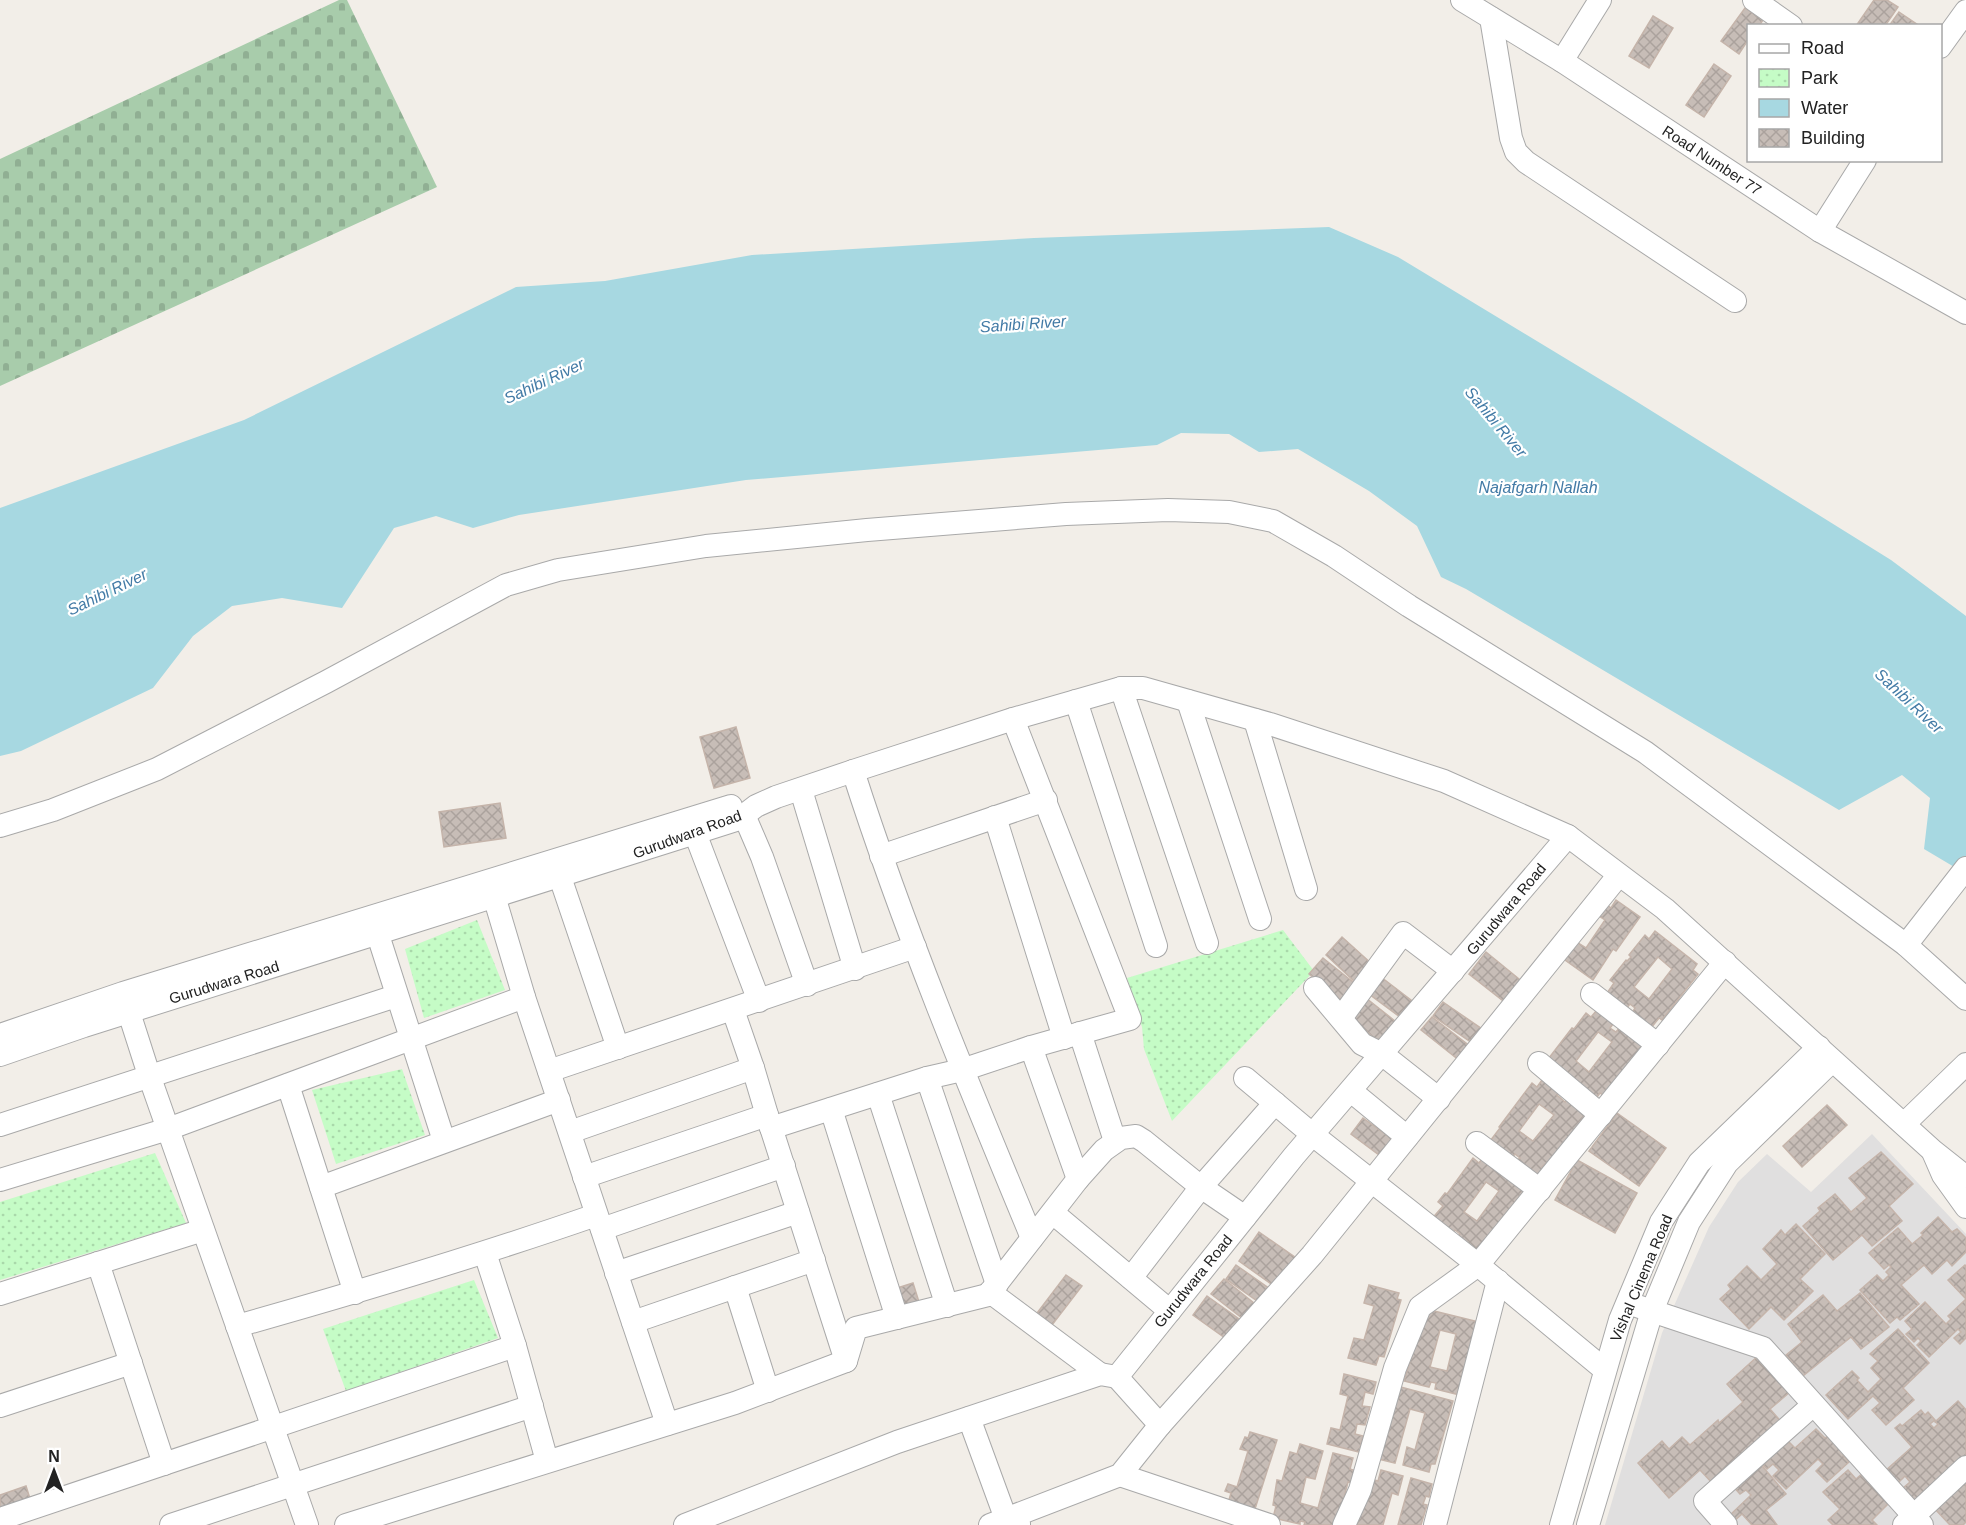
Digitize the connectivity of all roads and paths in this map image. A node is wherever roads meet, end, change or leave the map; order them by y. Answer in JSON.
{"nodes":[{"id":1,"x":1462,"y":0,"type":"edge"},
{"id":2,"x":1599,"y":0,"type":"edge"},
{"id":3,"x":1754,"y":0,"type":"edge"},
{"id":4,"x":1966,"y":11,"type":"edge"},
{"id":5,"x":1491,"y":18,"type":"junction"},
{"id":6,"x":1788,"y":24,"type":"edge"},
{"id":7,"x":1942,"y":46,"type":"edge"},
{"id":8,"x":1562,"y":61,"type":"junction"},
{"id":9,"x":1864,"y":162,"type":"edge"},
{"id":10,"x":1820,"y":231,"type":"junction"},
{"id":11,"x":1734,"y":302,"type":"dead end"},
{"id":12,"x":1966,"y":313,"type":"edge"},
{"id":13,"x":1121,"y":688,"type":"junction"},
{"id":14,"x":1188,"y":700,"type":"junction"},
{"id":15,"x":1076,"y":701,"type":"junction"},
{"id":16,"x":1013,"y":719,"type":"junction"},
{"id":17,"x":1255,"y":720,"type":"junction"},
{"id":18,"x":853,"y":771,"type":"junction"},
{"id":19,"x":801,"y":790,"type":"junction"},
{"id":20,"x":1046,"y":800,"type":"junction"},
{"id":21,"x":750,"y":810,"type":"junction"},
{"id":22,"x":995,"y":818,"type":"junction"},
{"id":23,"x":0,"y":826,"type":"edge"},
{"id":24,"x":695,"y":833,"type":"junction"},
{"id":25,"x":1568,"y":836,"type":"junction"},
{"id":26,"x":880,"y":856,"type":"junction"},
{"id":27,"x":1966,"y":868,"type":"edge"},
{"id":28,"x":1618,"y":876,"type":"junction"},
{"id":29,"x":560,"y":877,"type":"junction"},
{"id":30,"x":1306,"y":889,"type":"dead end"},
{"id":31,"x":494,"y":896,"type":"junction"},
{"id":32,"x":1260,"y":919,"type":"dead end"},
{"id":33,"x":378,"y":935,"type":"junction"},
{"id":34,"x":1207,"y":943,"type":"dead end"},
{"id":35,"x":1906,"y":945,"type":"junction"},
{"id":36,"x":1156,"y":946,"type":"dead end"},
{"id":37,"x":915,"y":947,"type":"junction"},
{"id":38,"x":1725,"y":962,"type":"junction"},
{"id":39,"x":855,"y":969,"type":"junction"},
{"id":40,"x":1453,"y":971,"type":"junction"},
{"id":41,"x":807,"y":985,"type":"junction"},
{"id":42,"x":1315,"y":988,"type":"dead end"},
{"id":43,"x":1592,"y":994,"type":"dead end"},
{"id":44,"x":396,"y":996,"type":"junction"},
{"id":45,"x":524,"y":998,"type":"junction"},
{"id":46,"x":1966,"y":999,"type":"edge"},
{"id":47,"x":759,"y":1001,"type":"junction"},
{"id":48,"x":126,"y":1003,"type":"junction"},
{"id":49,"x":733,"y":1010,"type":"junction"},
{"id":50,"x":1341,"y":1018,"type":"junction"},
{"id":51,"x":0,"y":1035,"type":"edge"},
{"id":52,"x":1072,"y":1036,"type":"junction"},
{"id":53,"x":411,"y":1039,"type":"junction"},
{"id":54,"x":1658,"y":1045,"type":"junction"},
{"id":55,"x":1031,"y":1047,"type":"junction"},
{"id":56,"x":618,"y":1048,"type":"junction"},
{"id":57,"x":1382,"y":1054,"type":"junction"},
{"id":58,"x":1826,"y":1054,"type":"junction"},
{"id":59,"x":0,"y":1055,"type":"edge"},
{"id":60,"x":1539,"y":1063,"type":"dead end"},
{"id":61,"x":1966,"y":1064,"type":"edge"},
{"id":62,"x":753,"y":1068,"type":"junction"},
{"id":63,"x":962,"y":1070,"type":"junction"},
{"id":64,"x":549,"y":1071,"type":"junction"},
{"id":65,"x":1245,"y":1077,"type":"dead end"},
{"id":66,"x":150,"y":1078,"type":"junction"},
{"id":67,"x":927,"y":1078,"type":"junction"},
{"id":68,"x":288,"y":1085,"type":"junction"},
{"id":69,"x":1351,"y":1090,"type":"junction"},
{"id":70,"x":878,"y":1094,"type":"junction"},
{"id":71,"x":1439,"y":1099,"type":"junction"},
{"id":72,"x":559,"y":1101,"type":"junction"},
{"id":73,"x":1275,"y":1103,"type":"junction"},
{"id":74,"x":831,"y":1109,"type":"junction"},
{"id":75,"x":1601,"y":1115,"type":"junction"},
{"id":76,"x":769,"y":1122,"type":"junction"},
{"id":77,"x":1904,"y":1124,"type":"junction"},
{"id":78,"x":0,"y":1125,"type":"edge"},
{"id":79,"x":168,"y":1129,"type":"junction"},
{"id":80,"x":570,"y":1132,"type":"junction"},
{"id":81,"x":1313,"y":1135,"type":"junction"},
{"id":82,"x":1407,"y":1137,"type":"junction"},
{"id":83,"x":1115,"y":1141,"type":"junction"},
{"id":84,"x":444,"y":1142,"type":"junction"},
{"id":85,"x":1477,"y":1143,"type":"dead end"},
{"id":86,"x":1933,"y":1151,"type":"junction"},
{"id":87,"x":784,"y":1166,"type":"junction"},
{"id":88,"x":584,"y":1177,"type":"junction"},
{"id":89,"x":1966,"y":1177,"type":"edge"},
{"id":90,"x":1078,"y":1179,"type":"junction"},
{"id":91,"x":0,"y":1180,"type":"edge"},
{"id":92,"x":1372,"y":1180,"type":"junction"},
{"id":93,"x":321,"y":1187,"type":"junction"},
{"id":94,"x":1201,"y":1187,"type":"junction"},
{"id":95,"x":1540,"y":1190,"type":"junction"},
{"id":96,"x":1966,"y":1207,"type":"edge"},
{"id":97,"x":798,"y":1212,"type":"junction"},
{"id":98,"x":1053,"y":1212,"type":"junction"},
{"id":99,"x":1245,"y":1217,"type":"junction"},
{"id":100,"x":599,"y":1222,"type":"junction"},
{"id":101,"x":203,"y":1230,"type":"junction"},
{"id":102,"x":1032,"y":1238,"type":"junction"},
{"id":103,"x":485,"y":1253,"type":"junction"},
{"id":104,"x":813,"y":1260,"type":"junction"},
{"id":105,"x":98,"y":1263,"type":"junction"},
{"id":106,"x":1478,"y":1265,"type":"junction"},
{"id":107,"x":616,"y":1273,"type":"junction"},
{"id":108,"x":1131,"y":1278,"type":"junction"},
{"id":109,"x":1498,"y":1281,"type":"junction"},
{"id":110,"x":735,"y":1287,"type":"junction"},
{"id":111,"x":993,"y":1288,"type":"junction"},
{"id":112,"x":355,"y":1293,"type":"junction"},
{"id":113,"x":0,"y":1294,"type":"edge"},
{"id":114,"x":1627,"y":1302,"type":"junction"},
{"id":115,"x":946,"y":1306,"type":"junction"},
{"id":116,"x":1170,"y":1311,"type":"junction"},
{"id":117,"x":1652,"y":1311,"type":"junction"},
{"id":118,"x":897,"y":1318,"type":"junction"},
{"id":119,"x":633,"y":1322,"type":"junction"},
{"id":120,"x":237,"y":1326,"type":"junction"},
{"id":121,"x":515,"y":1346,"type":"junction"},
{"id":122,"x":846,"y":1361,"type":"junction"},
{"id":123,"x":131,"y":1363,"type":"junction"},
{"id":124,"x":1605,"y":1370,"type":"junction"},
{"id":125,"x":1108,"y":1376,"type":"junction"},
{"id":126,"x":768,"y":1391,"type":"junction"},
{"id":127,"x":1813,"y":1405,"type":"junction"},
{"id":128,"x":0,"y":1406,"type":"edge"},
{"id":129,"x":532,"y":1406,"type":"junction"},
{"id":130,"x":969,"y":1418,"type":"junction"},
{"id":131,"x":667,"y":1424,"type":"junction"},
{"id":132,"x":1160,"y":1425,"type":"junction"},
{"id":133,"x":272,"y":1427,"type":"junction"},
{"id":134,"x":547,"y":1461,"type":"junction"},
{"id":135,"x":164,"y":1464,"type":"junction"},
{"id":136,"x":1966,"y":1467,"type":"edge"},
{"id":137,"x":1120,"y":1475,"type":"junction"},
{"id":138,"x":292,"y":1483,"type":"junction"},
{"id":139,"x":0,"y":1519,"type":"edge"},
{"id":140,"x":1913,"y":1522,"type":"edge"},
{"id":141,"x":1006,"y":1523,"type":"edge"},
{"id":142,"x":171,"y":1525,"type":"edge"},
{"id":143,"x":307,"y":1525,"type":"edge"},
{"id":144,"x":346,"y":1525,"type":"edge"},
{"id":145,"x":684,"y":1525,"type":"edge"},
{"id":146,"x":1269,"y":1525,"type":"edge"},
{"id":147,"x":1344,"y":1525,"type":"edge"},
{"id":148,"x":1435,"y":1525,"type":"edge"},
{"id":149,"x":1560,"y":1525,"type":"edge"},
{"id":150,"x":1588,"y":1525,"type":"edge"},
{"id":151,"x":1726,"y":1525,"type":"edge"}],
"edges":[{"from":1,"to":5,"type":"street","name":"Road Number 77"},
{"from":2,"to":8,"type":"street"},
{"from":3,"to":6,"type":"street"},
{"from":4,"to":7,"type":"street"},
{"from":5,"to":8,"type":"street","name":"Road Number 77"},
{"from":5,"to":11,"type":"street"},
{"from":8,"to":10,"type":"street","name":"Road Number 77"},
{"from":9,"to":10,"type":"street"},
{"from":10,"to":12,"type":"street","name":"Road Number 77"},
{"from":13,"to":14,"type":"street"},
{"from":13,"to":15,"type":"street"},
{"from":13,"to":34,"type":"street"},
{"from":14,"to":17,"type":"street"},
{"from":14,"to":32,"type":"street"},
{"from":15,"to":16,"type":"street"},
{"from":15,"to":36,"type":"street"},
{"from":16,"to":18,"type":"street"},
{"from":16,"to":20,"type":"street"},
{"from":17,"to":25,"type":"street"},
{"from":17,"to":30,"type":"street"},
{"from":18,"to":19,"type":"street"},
{"from":18,"to":26,"type":"street"},
{"from":19,"to":21,"type":"street"},
{"from":19,"to":39,"type":"street"},
{"from":20,"to":22,"type":"street"},
{"from":20,"to":52,"type":"street"},
{"from":21,"to":24,"type":"street","name":"Gurudwara Road"},
{"from":21,"to":41,"type":"street"},
{"from":21,"to":48,"type":"street","name":"Gurudwara Road"},
{"from":22,"to":26,"type":"street"},
{"from":22,"to":52,"type":"street"},
{"from":23,"to":35,"type":"street"},
{"from":24,"to":29,"type":"street","name":"Gurudwara Road"},
{"from":24,"to":47,"type":"street"},
{"from":25,"to":28,"type":"street"},
{"from":25,"to":40,"type":"street","name":"Gurudwara Road"},
{"from":26,"to":37,"type":"street"},
{"from":27,"to":35,"type":"street"},
{"from":28,"to":38,"type":"street"},
{"from":28,"to":71,"type":"street"},
{"from":29,"to":31,"type":"street","name":"Gurudwara Road"},
{"from":29,"to":56,"type":"street"},
{"from":31,"to":33,"type":"street","name":"Gurudwara Road"},
{"from":31,"to":45,"type":"street"},
{"from":33,"to":44,"type":"street"},
{"from":33,"to":48,"type":"street","name":"Gurudwara Road"},
{"from":35,"to":46,"type":"street"},
{"from":37,"to":39,"type":"street"},
{"from":37,"to":63,"type":"street"},
{"from":38,"to":54,"type":"street"},
{"from":38,"to":58,"type":"street"},
{"from":39,"to":41,"type":"street"},
{"from":40,"to":50,"type":"street"},
{"from":40,"to":57,"type":"street","name":"Gurudwara Road"},
{"from":41,"to":47,"type":"street"},
{"from":42,"to":50,"type":"street"},
{"from":43,"to":54,"type":"street"},
{"from":44,"to":53,"type":"street"},
{"from":44,"to":66,"type":"street"},
{"from":45,"to":53,"type":"street"},
{"from":45,"to":64,"type":"street"},
{"from":47,"to":49,"type":"street"},
{"from":48,"to":51,"type":"street","name":"Gurudwara Road"},
{"from":48,"to":59,"type":"street","name":"Gurudwara Road"},
{"from":48,"to":66,"type":"street"},
{"from":49,"to":56,"type":"street"},
{"from":49,"to":62,"type":"street"},
{"from":50,"to":57,"type":"street"},
{"from":52,"to":55,"type":"street"},
{"from":52,"to":83,"type":"street"},
{"from":53,"to":68,"type":"street"},
{"from":53,"to":84,"type":"street"},
{"from":54,"to":75,"type":"street"},
{"from":55,"to":63,"type":"street"},
{"from":55,"to":90,"type":"street"},
{"from":56,"to":64,"type":"street"},
{"from":57,"to":69,"type":"street","name":"Gurudwara Road"},
{"from":57,"to":71,"type":"street"},
{"from":58,"to":77,"type":"street"},
{"from":58,"to":114,"type":"street","name":"Vishal Cinema Road"},
{"from":58,"to":117,"type":"street","name":"Vishal Cinema Road"},
{"from":60,"to":75,"type":"street"},
{"from":61,"to":77,"type":"street"},
{"from":62,"to":76,"type":"street"},
{"from":62,"to":80,"type":"street"},
{"from":63,"to":67,"type":"street"},
{"from":63,"to":102,"type":"street"},
{"from":64,"to":72,"type":"street"},
{"from":65,"to":73,"type":"street"},
{"from":66,"to":78,"type":"street"},
{"from":66,"to":79,"type":"street"},
{"from":67,"to":70,"type":"street"},
{"from":67,"to":111,"type":"street"},
{"from":68,"to":79,"type":"street"},
{"from":68,"to":93,"type":"street"},
{"from":69,"to":81,"type":"street","name":"Gurudwara Road"},
{"from":69,"to":82,"type":"street"},
{"from":70,"to":74,"type":"street"},
{"from":70,"to":115,"type":"street"},
{"from":71,"to":82,"type":"street"},
{"from":72,"to":80,"type":"street"},
{"from":72,"to":84,"type":"street"},
{"from":73,"to":81,"type":"street"},
{"from":73,"to":94,"type":"street"},
{"from":74,"to":76,"type":"street"},
{"from":74,"to":118,"type":"street"},
{"from":75,"to":95,"type":"street"},
{"from":76,"to":87,"type":"street"},
{"from":76,"to":88,"type":"street"},
{"from":77,"to":86,"type":"street"},
{"from":79,"to":91,"type":"street"},
{"from":79,"to":101,"type":"street"},
{"from":80,"to":88,"type":"street"},
{"from":81,"to":92,"type":"street"},
{"from":81,"to":99,"type":"street","name":"Gurudwara Road"},
{"from":82,"to":92,"type":"street"},
{"from":83,"to":90,"type":"street"},
{"from":83,"to":94,"type":"street"},
{"from":84,"to":93,"type":"street"},
{"from":85,"to":95,"type":"street"},
{"from":86,"to":89,"type":"street"},
{"from":86,"to":96,"type":"street"},
{"from":87,"to":97,"type":"street"},
{"from":87,"to":100,"type":"street"},
{"from":88,"to":100,"type":"street"},
{"from":90,"to":98,"type":"street"},
{"from":92,"to":106,"type":"street"},
{"from":92,"to":132,"type":"street"},
{"from":93,"to":112,"type":"street"},
{"from":94,"to":99,"type":"street"},
{"from":94,"to":108,"type":"street"},
{"from":95,"to":106,"type":"street"},
{"from":97,"to":104,"type":"street"},
{"from":97,"to":107,"type":"street"},
{"from":98,"to":102,"type":"street"},
{"from":98,"to":108,"type":"street"},
{"from":99,"to":116,"type":"street","name":"Gurudwara Road"},
{"from":100,"to":103,"type":"street"},
{"from":100,"to":107,"type":"street"},
{"from":101,"to":105,"type":"street"},
{"from":101,"to":120,"type":"street"},
{"from":102,"to":111,"type":"street"},
{"from":103,"to":112,"type":"street"},
{"from":103,"to":121,"type":"street"},
{"from":104,"to":110,"type":"street"},
{"from":104,"to":122,"type":"street"},
{"from":105,"to":113,"type":"street"},
{"from":105,"to":123,"type":"street"},
{"from":106,"to":109,"type":"street"},
{"from":106,"to":147,"type":"street"},
{"from":107,"to":119,"type":"street"},
{"from":108,"to":116,"type":"street"},
{"from":109,"to":124,"type":"street"},
{"from":109,"to":148,"type":"street"},
{"from":110,"to":119,"type":"street"},
{"from":110,"to":126,"type":"street"},
{"from":111,"to":115,"type":"street"},
{"from":111,"to":125,"type":"street"},
{"from":112,"to":120,"type":"street"},
{"from":114,"to":117,"type":"street"},
{"from":114,"to":124,"type":"street","name":"Vishal Cinema Road"},
{"from":115,"to":118,"type":"street"},
{"from":116,"to":125,"type":"street","name":"Gurudwara Road"},
{"from":117,"to":127,"type":"street"},
{"from":117,"to":150,"type":"street","name":"Vishal Cinema Road"},
{"from":118,"to":122,"type":"street"},
{"from":119,"to":131,"type":"street"},
{"from":120,"to":133,"type":"street"},
{"from":121,"to":129,"type":"street"},
{"from":121,"to":133,"type":"street"},
{"from":122,"to":126,"type":"street"},
{"from":123,"to":128,"type":"street"},
{"from":123,"to":135,"type":"street"},
{"from":124,"to":149,"type":"street","name":"Vishal Cinema Road"},
{"from":125,"to":130,"type":"street"},
{"from":125,"to":132,"type":"street"},
{"from":126,"to":131,"type":"street"},
{"from":127,"to":140,"type":"street"},
{"from":127,"to":151,"type":"street"},
{"from":129,"to":134,"type":"street"},
{"from":129,"to":138,"type":"street"},
{"from":130,"to":141,"type":"street"},
{"from":130,"to":145,"type":"street"},
{"from":131,"to":134,"type":"street"},
{"from":132,"to":137,"type":"street"},
{"from":133,"to":135,"type":"street"},
{"from":133,"to":138,"type":"street"},
{"from":134,"to":144,"type":"street"},
{"from":135,"to":139,"type":"street"},
{"from":136,"to":140,"type":"street"},
{"from":137,"to":141,"type":"street"},
{"from":137,"to":146,"type":"street"},
{"from":138,"to":142,"type":"street"},
{"from":138,"to":143,"type":"street"}]}
